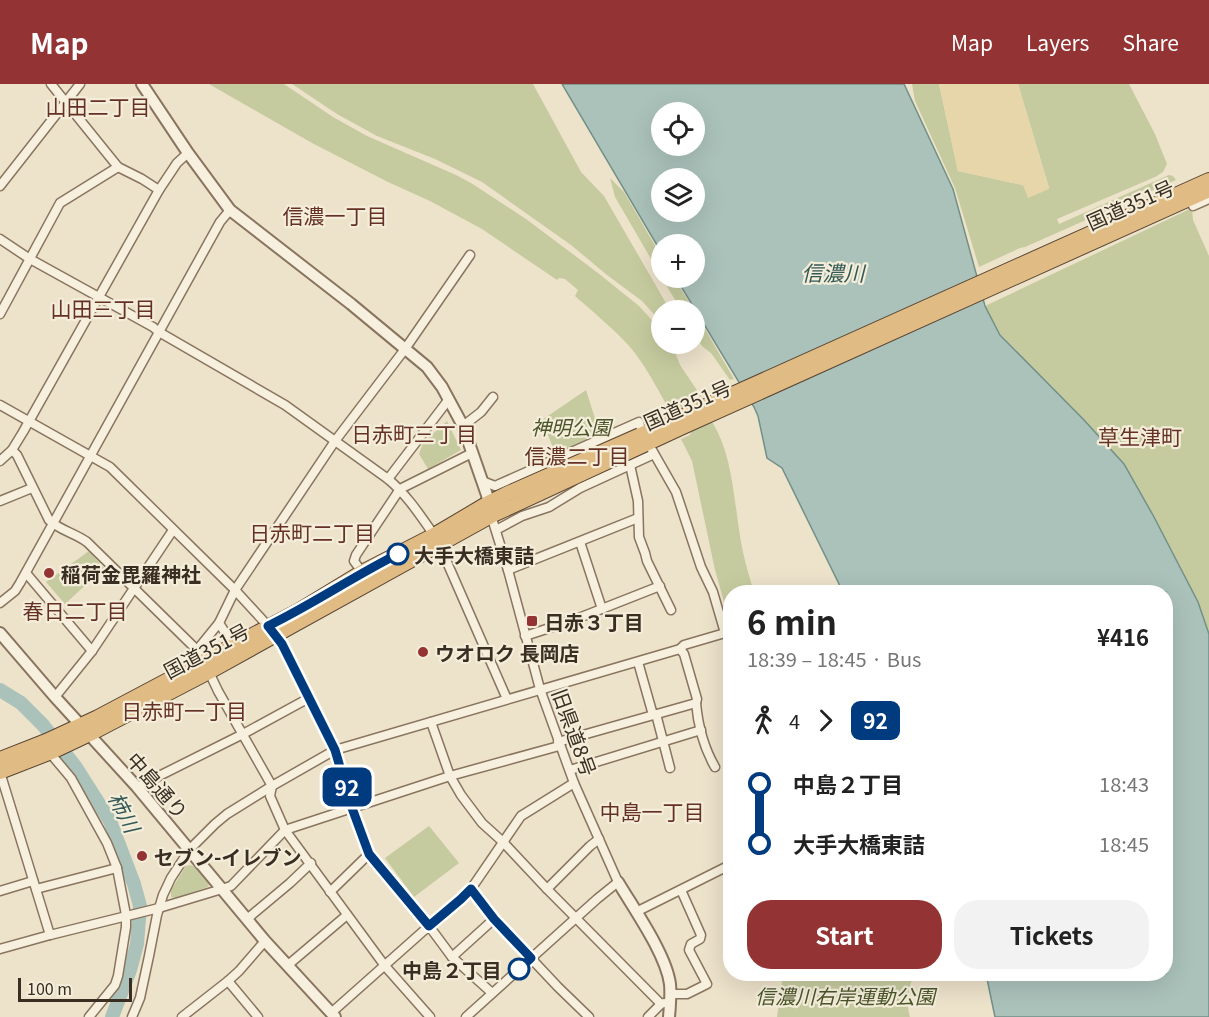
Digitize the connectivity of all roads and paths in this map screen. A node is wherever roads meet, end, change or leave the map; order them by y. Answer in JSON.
{"nodes":[{"id":1,"x":51,"y":84,"type":"edge"},
{"id":2,"x":80,"y":84,"type":"edge"},
{"id":3,"x":142,"y":84,"type":"edge"},
{"id":4,"x":66,"y":102,"type":"junction"},
{"id":5,"x":188,"y":153,"type":"junction"},
{"id":6,"x":118,"y":167,"type":"junction"},
{"id":7,"x":1209,"y":180,"type":"edge"},
{"id":8,"x":0,"y":186,"type":"edge"},
{"id":9,"x":159,"y":190,"type":"junction"},
{"id":10,"x":1209,"y":190,"type":"edge"},
{"id":11,"x":1209,"y":199,"type":"edge"},
{"id":12,"x":1193,"y":206,"type":"dead end"},
{"id":13,"x":230,"y":210,"type":"junction"},
{"id":14,"x":0,"y":239,"type":"edge"},
{"id":15,"x":470,"y":255,"type":"dead end"},
{"id":16,"x":30,"y":259,"type":"junction"},
{"id":17,"x":98,"y":296,"type":"junction"},
{"id":18,"x":0,"y":314,"type":"edge"},
{"id":19,"x":159,"y":332,"type":"junction"},
{"id":20,"x":405,"y":349,"type":"junction"},
{"id":21,"x":493,"y":397,"type":"dead end"},
{"id":22,"x":449,"y":399,"type":"junction"},
{"id":23,"x":0,"y":405,"type":"edge"},
{"id":24,"x":28,"y":421,"type":"junction"},
{"id":25,"x":681,"y":423,"type":"junction"},
{"id":26,"x":463,"y":426,"type":"junction"},
{"id":27,"x":640,"y":426,"type":"dead end"},
{"id":28,"x":335,"y":441,"type":"junction"},
{"id":29,"x":12,"y":450,"type":"junction"},
{"id":30,"x":472,"y":453,"type":"junction"},
{"id":31,"x":90,"y":457,"type":"junction"},
{"id":32,"x":0,"y":461,"type":"edge"},
{"id":33,"x":630,"y":465,"type":"junction"},
{"id":34,"x":388,"y":478,"type":"junction"},
{"id":35,"x":482,"y":481,"type":"junction"},
{"id":36,"x":32,"y":488,"type":"junction"},
{"id":37,"x":400,"y":489,"type":"junction"},
{"id":38,"x":0,"y":501,"type":"edge"},
{"id":39,"x":489,"y":510,"type":"junction"},
{"id":40,"x":638,"y":518,"type":"junction"},
{"id":41,"x":53,"y":524,"type":"junction"},
{"id":42,"x":173,"y":530,"type":"junction"},
{"id":43,"x":496,"y":530,"type":"junction"},
{"id":44,"x":436,"y":539,"type":"junction"},
{"id":45,"x":580,"y":542,"type":"junction"},
{"id":46,"x":508,"y":570,"type":"junction"},
{"id":47,"x":362,"y":572,"type":"junction"},
{"id":48,"x":26,"y":573,"type":"junction"},
{"id":49,"x":660,"y":586,"type":"junction"},
{"id":50,"x":134,"y":588,"type":"junction"},
{"id":51,"x":235,"y":590,"type":"junction"},
{"id":52,"x":0,"y":603,"type":"edge"},
{"id":53,"x":602,"y":609,"type":"junction"},
{"id":54,"x":671,"y":610,"type":"dead end"},
{"id":55,"x":219,"y":622,"type":"junction"},
{"id":56,"x":723,"y":626,"type":"edge"},
{"id":57,"x":272,"y":630,"type":"junction"},
{"id":58,"x":0,"y":633,"type":"edge"},
{"id":59,"x":723,"y":634,"type":"edge"},
{"id":60,"x":525,"y":636,"type":"junction"},
{"id":61,"x":233,"y":645,"type":"junction"},
{"id":62,"x":680,"y":649,"type":"junction"},
{"id":63,"x":92,"y":651,"type":"junction"},
{"id":64,"x":203,"y":661,"type":"junction"},
{"id":65,"x":638,"y":662,"type":"junction"},
{"id":66,"x":540,"y":689,"type":"junction"},
{"id":67,"x":55,"y":697,"type":"junction"},
{"id":68,"x":309,"y":698,"type":"junction"},
{"id":69,"x":507,"y":699,"type":"junction"},
{"id":70,"x":696,"y":703,"type":"junction"},
{"id":71,"x":654,"y":714,"type":"junction"},
{"id":72,"x":431,"y":722,"type":"junction"},
{"id":73,"x":86,"y":730,"type":"junction"},
{"id":74,"x":701,"y":730,"type":"junction"},
{"id":75,"x":243,"y":734,"type":"junction"},
{"id":76,"x":664,"y":742,"type":"junction"},
{"id":77,"x":559,"y":744,"type":"junction"},
{"id":78,"x":50,"y":748,"type":"junction"},
{"id":79,"x":335,"y":750,"type":"junction"},
{"id":80,"x":0,"y":759,"type":"edge"},
{"id":81,"x":715,"y":767,"type":"dead end"},
{"id":82,"x":670,"y":768,"type":"dead end"},
{"id":83,"x":570,"y":770,"type":"junction"},
{"id":84,"x":0,"y":772,"type":"edge"},
{"id":85,"x":450,"y":776,"type":"junction"},
{"id":86,"x":573,"y":783,"type":"junction"},
{"id":87,"x":272,"y":786,"type":"junction"},
{"id":88,"x":137,"y":787,"type":"junction"},
{"id":89,"x":352,"y":808,"type":"junction"},
{"id":90,"x":285,"y":830,"type":"junction"},
{"id":91,"x":599,"y":839,"type":"junction"},
{"id":92,"x":503,"y":842,"type":"junction"},
{"id":93,"x":190,"y":849,"type":"junction"},
{"id":94,"x":369,"y":854,"type":"junction"},
{"id":95,"x":311,"y":863,"type":"junction"},
{"id":96,"x":117,"y":868,"type":"junction"},
{"id":97,"x":723,"y":869,"type":"edge"},
{"id":98,"x":618,"y":882,"type":"junction"},
{"id":99,"x":34,"y":885,"type":"junction"},
{"id":100,"x":222,"y":889,"type":"junction"},
{"id":101,"x":471,"y":889,"type":"junction"},
{"id":102,"x":547,"y":889,"type":"junction"},
{"id":103,"x":681,"y":890,"type":"junction"},
{"id":104,"x":0,"y":891,"type":"edge"},
{"id":105,"x":330,"y":892,"type":"junction"},
{"id":106,"x":159,"y":908,"type":"junction"},
{"id":107,"x":636,"y":912,"type":"junction"},
{"id":108,"x":128,"y":915,"type":"junction"},
{"id":109,"x":347,"y":915,"type":"junction"},
{"id":110,"x":576,"y":918,"type":"junction"},
{"id":111,"x":247,"y":919,"type":"junction"},
{"id":112,"x":494,"y":919,"type":"junction"},
{"id":113,"x":429,"y":926,"type":"junction"},
{"id":114,"x":50,"y":935,"type":"junction"},
{"id":115,"x":265,"y":940,"type":"junction"},
{"id":116,"x":0,"y":949,"type":"edge"},
{"id":117,"x":452,"y":957,"type":"junction"},
{"id":118,"x":531,"y":958,"type":"junction"},
{"id":119,"x":288,"y":965,"type":"junction"},
{"id":120,"x":385,"y":966,"type":"junction"},
{"id":121,"x":228,"y":981,"type":"junction"},
{"id":122,"x":492,"y":993,"type":"junction"},
{"id":123,"x":667,"y":1000,"type":"junction"},
{"id":124,"x":333,"y":1015,"type":"edge"},
{"id":125,"x":89,"y":1017,"type":"edge"},
{"id":126,"x":132,"y":1017,"type":"edge"},
{"id":127,"x":182,"y":1017,"type":"edge"},
{"id":128,"x":258,"y":1017,"type":"edge"},
{"id":129,"x":430,"y":1017,"type":"edge"},
{"id":130,"x":466,"y":1017,"type":"edge"},
{"id":131,"x":589,"y":1017,"type":"edge"},
{"id":132,"x":648,"y":1017,"type":"edge"},
{"id":133,"x":669,"y":1017,"type":"edge"}],
"edges":[{"from":1,"to":4,"type":"street"},
{"from":2,"to":4,"type":"street"},
{"from":3,"to":5,"type":"street"},
{"from":4,"to":6,"type":"street"},
{"from":4,"to":8,"type":"street"},
{"from":5,"to":9,"type":"street"},
{"from":5,"to":13,"type":"street"},
{"from":6,"to":9,"type":"street"},
{"from":6,"to":16,"type":"street"},
{"from":7,"to":25,"type":"highway","name":"国道351号"},
{"from":9,"to":17,"type":"street"},
{"from":10,"to":25,"type":"highway","name":"国道351号"},
{"from":11,"to":12,"type":"street"},
{"from":13,"to":19,"type":"street"},
{"from":13,"to":20,"type":"street"},
{"from":14,"to":16,"type":"street"},
{"from":15,"to":20,"type":"street"},
{"from":16,"to":17,"type":"street"},
{"from":16,"to":18,"type":"street"},
{"from":17,"to":19,"type":"street"},
{"from":17,"to":24,"type":"street"},
{"from":19,"to":28,"type":"street"},
{"from":19,"to":31,"type":"street"},
{"from":20,"to":22,"type":"street"},
{"from":20,"to":28,"type":"street"},
{"from":21,"to":26,"type":"street"},
{"from":22,"to":26,"type":"street"},
{"from":22,"to":34,"type":"street"},
{"from":23,"to":24,"type":"street"},
{"from":24,"to":29,"type":"street"},
{"from":24,"to":31,"type":"street"},
{"from":25,"to":39,"type":"highway","name":"国道351号"},
{"from":26,"to":30,"type":"street"},
{"from":27,"to":35,"type":"street"},
{"from":28,"to":34,"type":"street"},
{"from":28,"to":51,"type":"street"},
{"from":29,"to":32,"type":"street"},
{"from":29,"to":36,"type":"street"},
{"from":30,"to":35,"type":"street"},
{"from":30,"to":37,"type":"street"},
{"from":31,"to":41,"type":"street"},
{"from":31,"to":42,"type":"street"},
{"from":33,"to":40,"type":"street"},
{"from":33,"to":43,"type":"street"},
{"from":33,"to":56,"type":"street"},
{"from":34,"to":37,"type":"street"},
{"from":35,"to":39,"type":"street"},
{"from":36,"to":38,"type":"street"},
{"from":36,"to":41,"type":"street"},
{"from":37,"to":44,"type":"street"},
{"from":37,"to":47,"type":"street"},
{"from":39,"to":43,"type":"street","name":"旧県道8号"},
{"from":39,"to":44,"type":"highway","name":"国道351号"},
{"from":40,"to":45,"type":"street"},
{"from":40,"to":49,"type":"street"},
{"from":41,"to":48,"type":"street"},
{"from":41,"to":50,"type":"street"},
{"from":42,"to":50,"type":"street"},
{"from":42,"to":51,"type":"street"},
{"from":43,"to":46,"type":"street","name":"旧県道8号"},
{"from":44,"to":47,"type":"highway","name":"国道351号"},
{"from":44,"to":57,"type":"highway","name":"国道351号"},
{"from":44,"to":69,"type":"street"},
{"from":45,"to":46,"type":"street"},
{"from":45,"to":53,"type":"street"},
{"from":46,"to":60,"type":"street","name":"旧県道8号"},
{"from":47,"to":57,"type":"highway","name":"国道351号"},
{"from":48,"to":52,"type":"street"},
{"from":48,"to":63,"type":"street"},
{"from":49,"to":53,"type":"street"},
{"from":49,"to":54,"type":"street"},
{"from":50,"to":63,"type":"street"},
{"from":50,"to":64,"type":"street"},
{"from":51,"to":55,"type":"street"},
{"from":51,"to":57,"type":"street"},
{"from":53,"to":60,"type":"street"},
{"from":55,"to":61,"type":"street"},
{"from":55,"to":64,"type":"street"},
{"from":57,"to":61,"type":"highway","name":"国道351号"},
{"from":57,"to":64,"type":"highway","name":"国道351号"},
{"from":57,"to":68,"type":"street"},
{"from":58,"to":67,"type":"street","name":"中島通り"},
{"from":59,"to":62,"type":"street"},
{"from":60,"to":66,"type":"street","name":"旧県道8号"},
{"from":61,"to":64,"type":"highway","name":"国道351号"},
{"from":62,"to":65,"type":"street"},
{"from":62,"to":70,"type":"street"},
{"from":63,"to":67,"type":"street"},
{"from":64,"to":73,"type":"highway","name":"国道351号"},
{"from":64,"to":75,"type":"street"},
{"from":65,"to":66,"type":"street"},
{"from":65,"to":71,"type":"street"},
{"from":66,"to":69,"type":"street"},
{"from":66,"to":77,"type":"street","name":"旧県道8号"},
{"from":67,"to":73,"type":"street","name":"中島通り"},
{"from":68,"to":75,"type":"street"},
{"from":68,"to":79,"type":"street"},
{"from":69,"to":72,"type":"street"},
{"from":70,"to":71,"type":"street"},
{"from":70,"to":74,"type":"street"},
{"from":71,"to":76,"type":"street"},
{"from":71,"to":77,"type":"street"},
{"from":72,"to":79,"type":"street"},
{"from":72,"to":85,"type":"street"},
{"from":73,"to":78,"type":"highway","name":"国道351号"},
{"from":73,"to":88,"type":"street","name":"中島通り"},
{"from":74,"to":76,"type":"street"},
{"from":74,"to":81,"type":"street"},
{"from":75,"to":87,"type":"street"},
{"from":75,"to":88,"type":"street"},
{"from":76,"to":82,"type":"street"},
{"from":76,"to":83,"type":"street"},
{"from":77,"to":83,"type":"street","name":"旧県道8号"},
{"from":77,"to":85,"type":"street"},
{"from":78,"to":80,"type":"highway","name":"国道351号"},
{"from":78,"to":84,"type":"highway","name":"国道351号"},
{"from":78,"to":96,"type":"street"},
{"from":79,"to":87,"type":"street"},
{"from":79,"to":89,"type":"street"},
{"from":83,"to":86,"type":"street","name":"旧県道8号"},
{"from":84,"to":99,"type":"street"},
{"from":85,"to":89,"type":"street"},
{"from":85,"to":92,"type":"street"},
{"from":86,"to":91,"type":"street","name":"旧県道8号"},
{"from":86,"to":92,"type":"street"},
{"from":87,"to":90,"type":"street"},
{"from":87,"to":93,"type":"street"},
{"from":88,"to":93,"type":"street","name":"中島通り"},
{"from":89,"to":90,"type":"street"},
{"from":89,"to":94,"type":"street"},
{"from":90,"to":95,"type":"street"},
{"from":90,"to":100,"type":"street"},
{"from":91,"to":98,"type":"street","name":"旧県道8号"},
{"from":91,"to":102,"type":"street"},
{"from":92,"to":101,"type":"street"},
{"from":92,"to":102,"type":"street"},
{"from":93,"to":100,"type":"street","name":"中島通り"},
{"from":93,"to":106,"type":"street"},
{"from":94,"to":105,"type":"street"},
{"from":94,"to":113,"type":"street"},
{"from":95,"to":105,"type":"street"},
{"from":95,"to":111,"type":"street"},
{"from":96,"to":99,"type":"street"},
{"from":96,"to":108,"type":"street"},
{"from":97,"to":103,"type":"street"},
{"from":98,"to":107,"type":"street","name":"旧県道8号"},
{"from":98,"to":110,"type":"street"},
{"from":99,"to":104,"type":"street"},
{"from":99,"to":114,"type":"street"},
{"from":100,"to":106,"type":"street"},
{"from":100,"to":111,"type":"street","name":"中島通り"},
{"from":101,"to":112,"type":"street"},
{"from":101,"to":113,"type":"street"},
{"from":102,"to":110,"type":"street"},
{"from":103,"to":107,"type":"street"},
{"from":103,"to":123,"type":"street"},
{"from":105,"to":109,"type":"street"},
{"from":106,"to":108,"type":"street"},
{"from":106,"to":126,"type":"street"},
{"from":107,"to":123,"type":"street","name":"旧県道8号"},
{"from":108,"to":114,"type":"street"},
{"from":108,"to":125,"type":"street"},
{"from":109,"to":119,"type":"street"},
{"from":109,"to":120,"type":"street"},
{"from":110,"to":118,"type":"street"},
{"from":110,"to":123,"type":"street"},
{"from":111,"to":115,"type":"street","name":"中島通り"},
{"from":112,"to":117,"type":"street"},
{"from":112,"to":118,"type":"street"},
{"from":113,"to":117,"type":"street"},
{"from":113,"to":120,"type":"street"},
{"from":114,"to":116,"type":"street"},
{"from":115,"to":119,"type":"street","name":"中島通り"},
{"from":115,"to":121,"type":"street"},
{"from":117,"to":122,"type":"street"},
{"from":118,"to":122,"type":"street"},
{"from":118,"to":131,"type":"street"},
{"from":119,"to":124,"type":"street","name":"中島通り"},
{"from":120,"to":124,"type":"street"},
{"from":120,"to":129,"type":"street"},
{"from":121,"to":127,"type":"street"},
{"from":121,"to":128,"type":"street"},
{"from":122,"to":130,"type":"street"},
{"from":123,"to":132,"type":"street"},
{"from":123,"to":133,"type":"street","name":"旧県道8号"}]}
